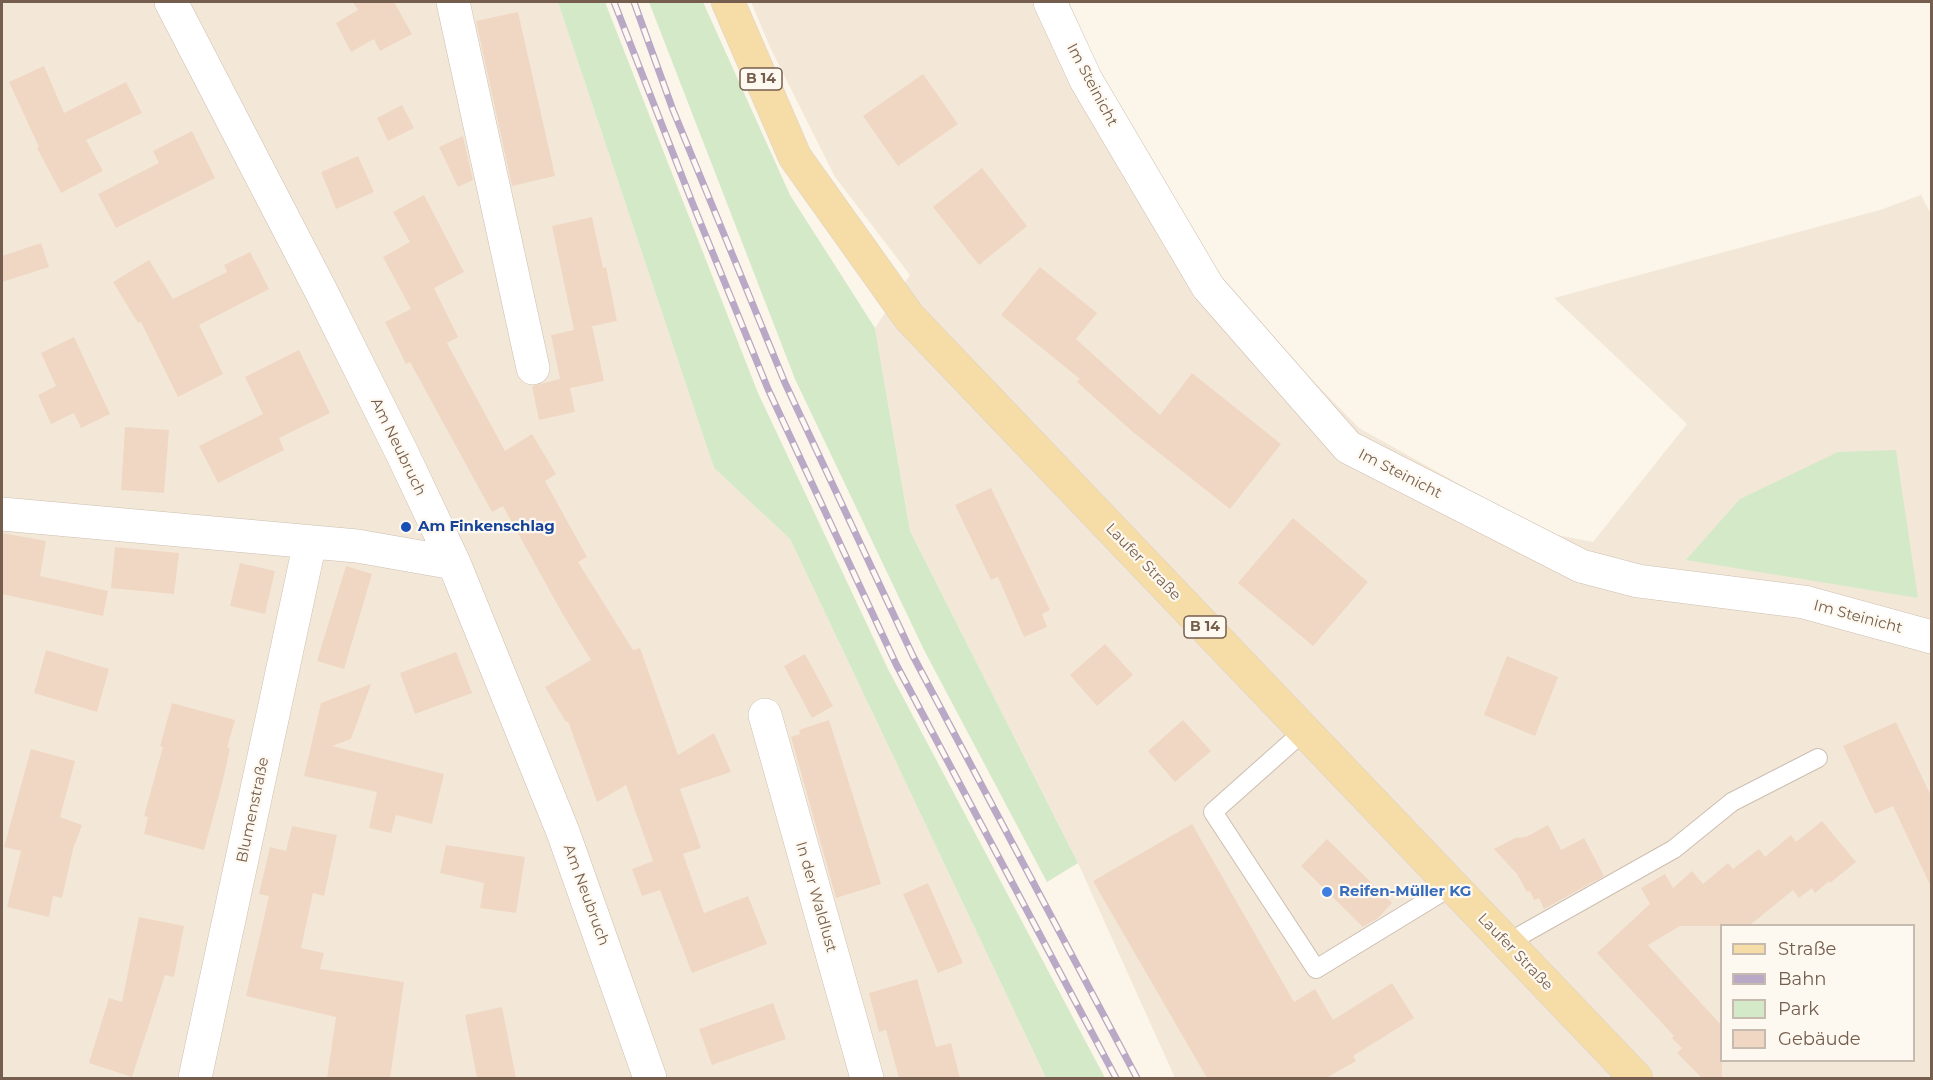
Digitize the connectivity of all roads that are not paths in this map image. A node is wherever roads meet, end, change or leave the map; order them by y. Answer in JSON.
{"nodes":[{"id":1,"x":171,"y":2,"type":"edge"},
{"id":2,"x":453,"y":2,"type":"edge"},
{"id":3,"x":728,"y":2,"type":"edge"},
{"id":4,"x":1050,"y":2,"type":"edge"},
{"id":5,"x":533,"y":368,"type":"dead end"},
{"id":6,"x":2,"y":514,"type":"edge"},
{"id":7,"x":310,"y":542,"type":"junction"},
{"id":8,"x":454,"y":563,"type":"junction"},
{"id":9,"x":1932,"y":637,"type":"edge"},
{"id":10,"x":765,"y":715,"type":"dead end"},
{"id":11,"x":1304,"y":731,"type":"junction"},
{"id":12,"x":1818,"y":758,"type":"dead end"},
{"id":13,"x":1452,"y":886,"type":"junction"},
{"id":14,"x":1507,"y":943,"type":"junction"},
{"id":15,"x":195,"y":1078,"type":"edge"},
{"id":16,"x":650,"y":1078,"type":"edge"},
{"id":17,"x":867,"y":1078,"type":"edge"},
{"id":18,"x":1636,"y":1078,"type":"edge"}],
"edges":[{"from":1,"to":8,"type":"street","name":"Am Neubruch"},
{"from":2,"to":5,"type":"street"},
{"from":3,"to":11,"type":"main road","name":"Laufer Straße","number":"B 14"},
{"from":4,"to":9,"type":"street","name":"Im Steinicht"},
{"from":6,"to":7,"type":"street"},
{"from":7,"to":8,"type":"street"},
{"from":7,"to":15,"type":"street","name":"Blumenstraße"},
{"from":8,"to":16,"type":"street","name":"Am Neubruch"},
{"from":10,"to":17,"type":"street","name":"In der Waldlust"},
{"from":11,"to":13,"type":"main road","name":"Laufer Straße","number":"B 14"},
{"from":11,"to":13,"type":"lane"},
{"from":12,"to":14,"type":"lane"},
{"from":13,"to":14,"type":"main road","name":"Laufer Straße","number":"B 14"},
{"from":14,"to":18,"type":"main road","name":"Laufer Straße","number":"B 14"}]}
